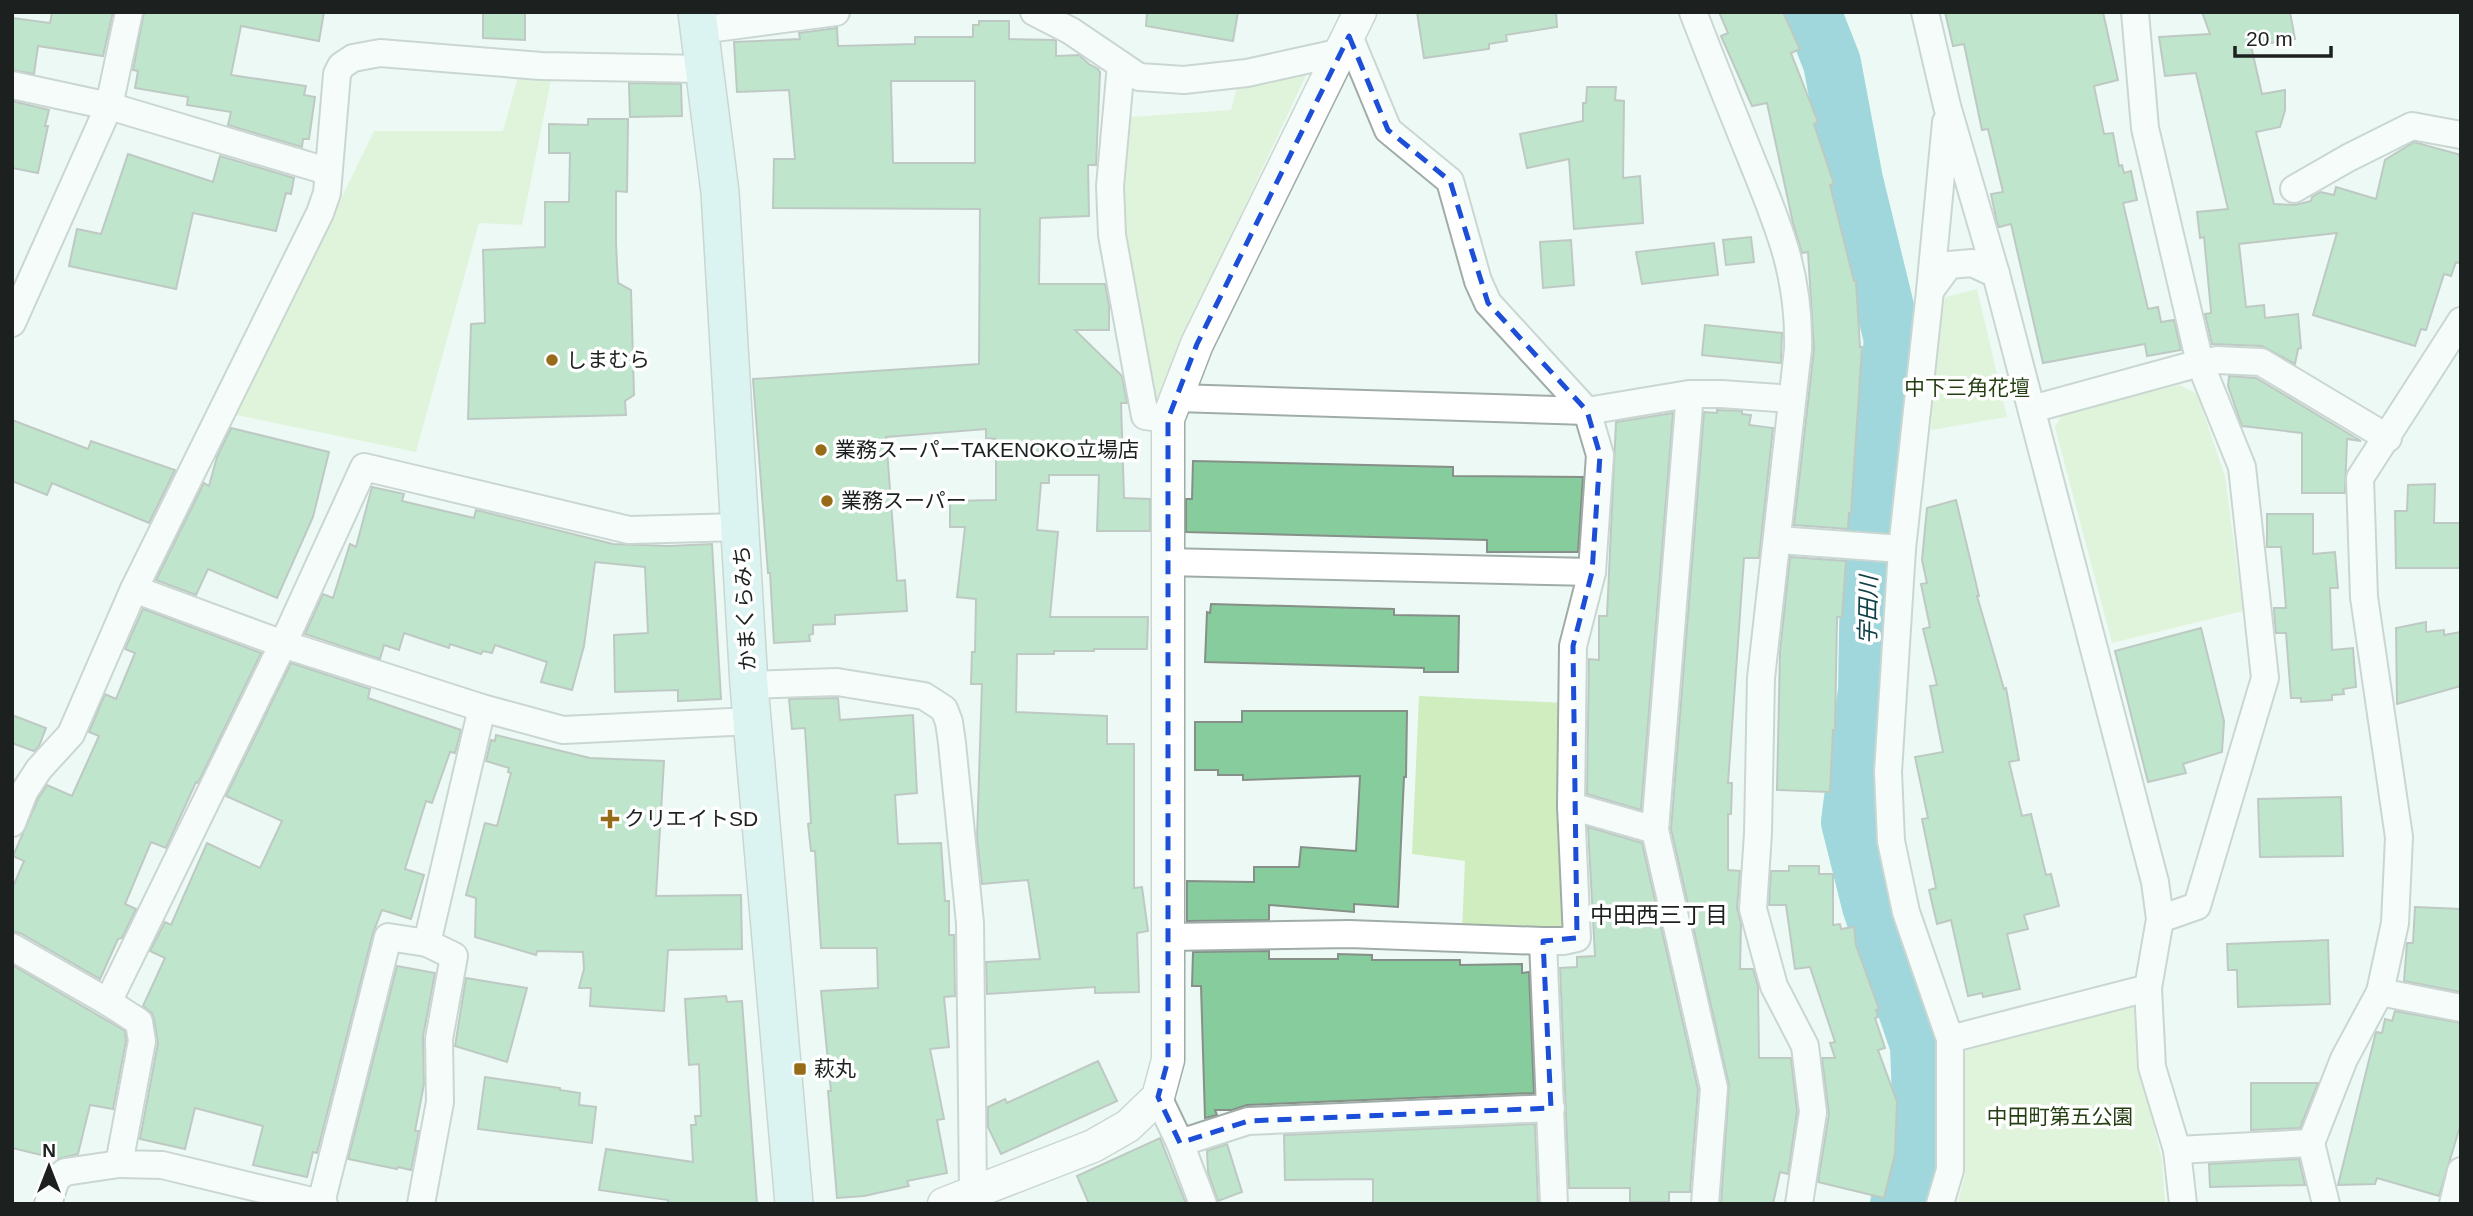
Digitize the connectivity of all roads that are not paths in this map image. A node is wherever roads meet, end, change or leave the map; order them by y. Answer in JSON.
{"nodes":[{"id":1,"x":129,"y":12,"type":"edge"},
{"id":2,"x":836,"y":12,"type":"edge"},
{"id":3,"x":1034,"y":12,"type":"edge"},
{"id":4,"x":1693,"y":12,"type":"edge"},
{"id":5,"x":1925,"y":12,"type":"edge"},
{"id":6,"x":2135,"y":12,"type":"edge"},
{"id":7,"x":698,"y":21,"type":"edge"},
{"id":8,"x":1350,"y":33,"type":"edge"},
{"id":9,"x":1121,"y":65,"type":"junction"},
{"id":10,"x":705,"y":69,"type":"junction"},
{"id":11,"x":12,"y":85,"type":"edge"},
{"id":12,"x":109,"y":106,"type":"junction"},
{"id":13,"x":1947,"y":106,"type":"junction"},
{"id":14,"x":2461,"y":135,"type":"edge"},
{"id":15,"x":327,"y":171,"type":"junction"},
{"id":16,"x":2294,"y":189,"type":"dead end"},
{"id":17,"x":1996,"y":274,"type":"junction"},
{"id":18,"x":1930,"y":291,"type":"junction"},
{"id":19,"x":2461,"y":321,"type":"edge"},
{"id":20,"x":12,"y":323,"type":"edge"},
{"id":21,"x":2200,"y":363,"type":"junction"},
{"id":22,"x":1792,"y":399,"type":"junction"},
{"id":23,"x":1689,"y":405,"type":"dead end"},
{"id":24,"x":1172,"y":409,"type":"junction"},
{"id":25,"x":2032,"y":409,"type":"junction"},
{"id":26,"x":1587,"y":411,"type":"junction"},
{"id":27,"x":2388,"y":438,"type":"junction"},
{"id":28,"x":741,"y":527,"type":"junction"},
{"id":29,"x":1778,"y":540,"type":"junction"},
{"id":30,"x":1902,"y":549,"type":"junction"},
{"id":31,"x":1166,"y":562,"type":"junction"},
{"id":32,"x":1592,"y":572,"type":"junction"},
{"id":33,"x":134,"y":589,"type":"junction"},
{"id":34,"x":283,"y":644,"type":"junction"},
{"id":35,"x":749,"y":685,"type":"junction"},
{"id":36,"x":482,"y":708,"type":"junction"},
{"id":37,"x":752,"y":721,"type":"junction"},
{"id":38,"x":1571,"y":806,"type":"junction"},
{"id":39,"x":12,"y":823,"type":"edge"},
{"id":40,"x":1655,"y":830,"type":"junction"},
{"id":41,"x":2160,"y":919,"type":"junction"},
{"id":42,"x":1169,"y":937,"type":"junction"},
{"id":43,"x":1543,"y":942,"type":"junction"},
{"id":44,"x":427,"y":943,"type":"junction"},
{"id":45,"x":12,"y":947,"type":"edge"},
{"id":46,"x":2148,"y":988,"type":"junction"},
{"id":47,"x":2380,"y":992,"type":"junction"},
{"id":48,"x":108,"y":1002,"type":"junction"},
{"id":49,"x":2461,"y":1007,"type":"edge"},
{"id":50,"x":1950,"y":1039,"type":"junction"},
{"id":51,"x":1158,"y":1097,"type":"junction"},
{"id":52,"x":1551,"y":1108,"type":"junction"},
{"id":53,"x":1180,"y":1143,"type":"junction"},
{"id":54,"x":2311,"y":1143,"type":"junction"},
{"id":55,"x":2177,"y":1150,"type":"junction"},
{"id":56,"x":119,"y":1164,"type":"junction"},
{"id":57,"x":2461,"y":1171,"type":"edge"},
{"id":58,"x":973,"y":1191,"type":"junction"},
{"id":59,"x":261,"y":1197,"type":"edge"},
{"id":60,"x":323,"y":1203,"type":"edge"},
{"id":61,"x":48,"y":1204,"type":"edge"},
{"id":62,"x":421,"y":1204,"type":"edge"},
{"id":63,"x":794,"y":1204,"type":"edge"},
{"id":64,"x":944,"y":1204,"type":"edge"},
{"id":65,"x":1203,"y":1204,"type":"edge"},
{"id":66,"x":1554,"y":1204,"type":"edge"},
{"id":67,"x":1705,"y":1204,"type":"edge"},
{"id":68,"x":1799,"y":1204,"type":"edge"},
{"id":69,"x":1940,"y":1204,"type":"edge"},
{"id":70,"x":2183,"y":1204,"type":"edge"},
{"id":71,"x":2326,"y":1204,"type":"edge"},
{"id":72,"x":2453,"y":1204,"type":"edge"}],
"edges":[{"from":1,"to":12,"type":"street"},
{"from":2,"to":7,"type":"street"},
{"from":3,"to":9,"type":"street"},
{"from":4,"to":22,"type":"street"},
{"from":5,"to":13,"type":"street"},
{"from":6,"to":21,"type":"street"},
{"from":7,"to":10,"type":"main road","name":"かまくらみち"},
{"from":8,"to":9,"type":"street"},
{"from":8,"to":24,"type":"street"},
{"from":8,"to":26,"type":"street"},
{"from":9,"to":24,"type":"street"},
{"from":10,"to":15,"type":"street"},
{"from":10,"to":28,"type":"main road","name":"かまくらみち"},
{"from":11,"to":12,"type":"street"},
{"from":12,"to":15,"type":"street"},
{"from":12,"to":20,"type":"street"},
{"from":13,"to":17,"type":"street"},
{"from":13,"to":18,"type":"street"},
{"from":14,"to":16,"type":"street"},
{"from":15,"to":33,"type":"street"},
{"from":17,"to":18,"type":"street"},
{"from":17,"to":25,"type":"street"},
{"from":18,"to":30,"type":"street"},
{"from":19,"to":27,"type":"street"},
{"from":21,"to":25,"type":"street"},
{"from":21,"to":27,"type":"street"},
{"from":21,"to":41,"type":"street"},
{"from":22,"to":26,"type":"street"},
{"from":22,"to":29,"type":"street"},
{"from":23,"to":40,"type":"street"},
{"from":24,"to":26,"type":"street"},
{"from":24,"to":31,"type":"street"},
{"from":25,"to":41,"type":"street"},
{"from":26,"to":32,"type":"street"},
{"from":27,"to":47,"type":"street"},
{"from":28,"to":34,"type":"street"},
{"from":28,"to":35,"type":"main road","name":"かまくらみち"},
{"from":29,"to":30,"type":"street"},
{"from":29,"to":68,"type":"street"},
{"from":30,"to":50,"type":"street"},
{"from":31,"to":32,"type":"street"},
{"from":31,"to":42,"type":"street"},
{"from":32,"to":38,"type":"street"},
{"from":33,"to":34,"type":"street"},
{"from":33,"to":39,"type":"street"},
{"from":34,"to":36,"type":"street"},
{"from":34,"to":48,"type":"street"},
{"from":35,"to":37,"type":"main road","name":"かまくらみち"},
{"from":35,"to":58,"type":"street"},
{"from":36,"to":37,"type":"street"},
{"from":36,"to":44,"type":"street"},
{"from":37,"to":63,"type":"main road","name":"かまくらみち"},
{"from":38,"to":40,"type":"street"},
{"from":38,"to":43,"type":"street"},
{"from":40,"to":67,"type":"street"},
{"from":41,"to":46,"type":"street"},
{"from":42,"to":43,"type":"street"},
{"from":42,"to":51,"type":"street"},
{"from":43,"to":52,"type":"street"},
{"from":44,"to":60,"type":"street"},
{"from":44,"to":62,"type":"street"},
{"from":45,"to":48,"type":"street"},
{"from":46,"to":50,"type":"street"},
{"from":46,"to":55,"type":"street"},
{"from":47,"to":49,"type":"street"},
{"from":47,"to":54,"type":"street"},
{"from":48,"to":56,"type":"street"},
{"from":50,"to":69,"type":"street"},
{"from":51,"to":53,"type":"street"},
{"from":51,"to":58,"type":"street"},
{"from":52,"to":53,"type":"street"},
{"from":52,"to":66,"type":"street"},
{"from":53,"to":65,"type":"street"},
{"from":54,"to":55,"type":"street"},
{"from":54,"to":71,"type":"street"},
{"from":55,"to":70,"type":"street"},
{"from":56,"to":59,"type":"street"},
{"from":56,"to":61,"type":"street"},
{"from":57,"to":72,"type":"street"},
{"from":58,"to":64,"type":"street"},
{"from":59,"to":60,"type":"street"}]}
